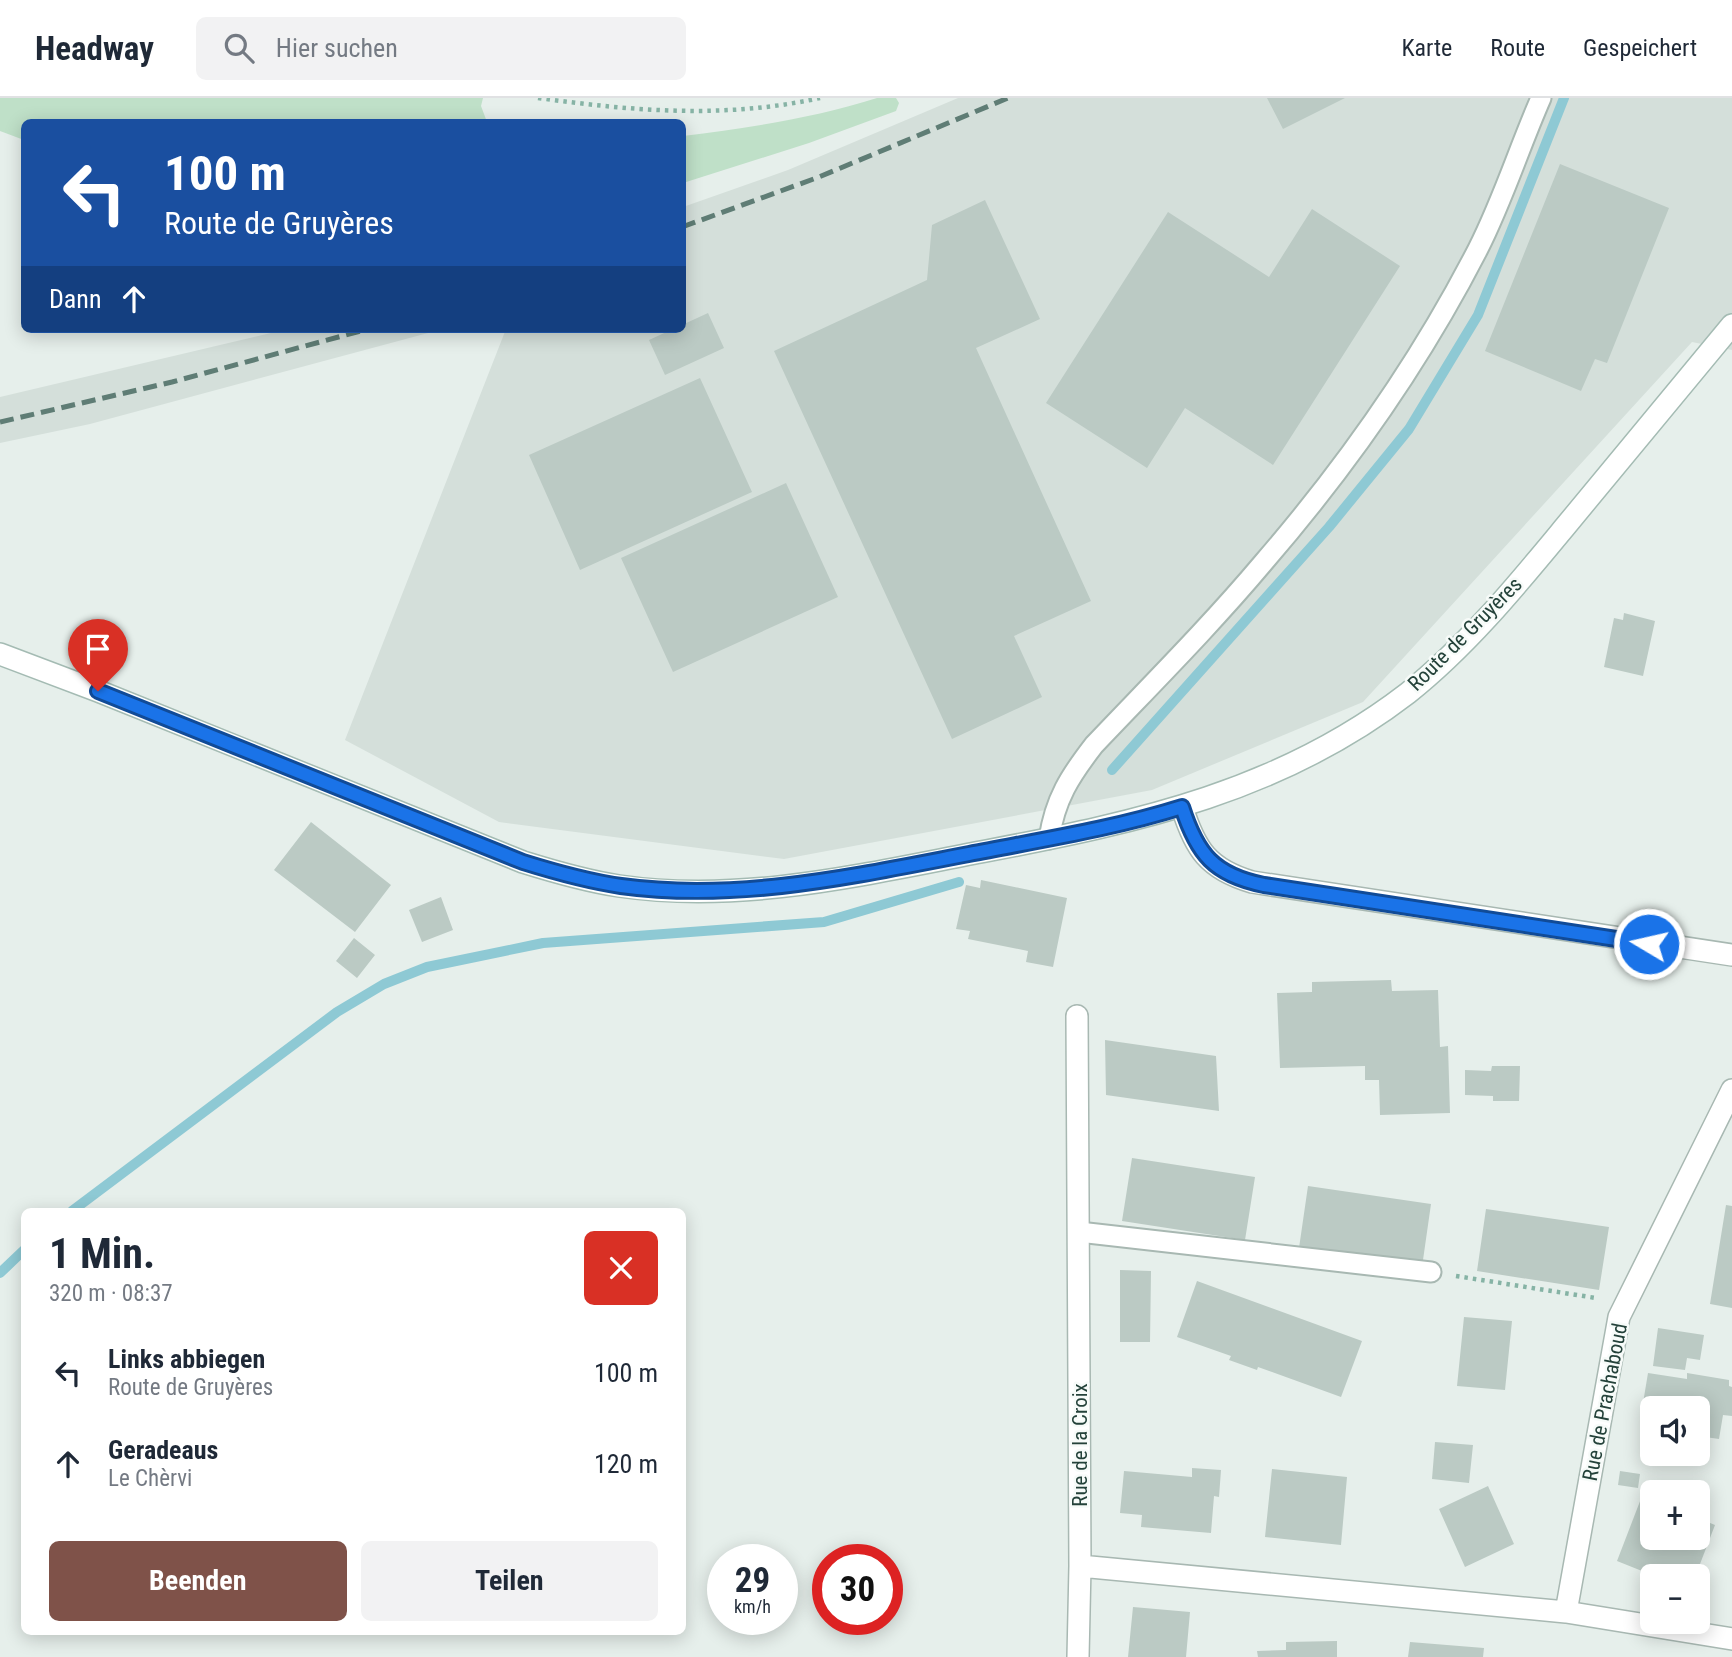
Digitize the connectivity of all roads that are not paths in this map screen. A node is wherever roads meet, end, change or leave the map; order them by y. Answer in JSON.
{"nodes":[{"id":1,"x":1541,"y":98,"type":"edge"},
{"id":2,"x":1732,"y":325,"type":"edge"},
{"id":3,"x":0,"y":654,"type":"edge"},
{"id":4,"x":1182,"y":807,"type":"junction"},
{"id":5,"x":1049,"y":839,"type":"junction"},
{"id":6,"x":1732,"y":955,"type":"edge"},
{"id":7,"x":1077,"y":1016,"type":"dead end"},
{"id":8,"x":1732,"y":1090,"type":"edge"},
{"id":9,"x":1079,"y":1233,"type":"junction"},
{"id":10,"x":1431,"y":1272,"type":"road end"},
{"id":11,"x":1080,"y":1566,"type":"junction"},
{"id":12,"x":1566,"y":1612,"type":"junction"},
{"id":13,"x":1732,"y":1639,"type":"edge"},
{"id":14,"x":1078,"y":1657,"type":"edge"}],
"edges":[{"from":1,"to":5,"type":"lane"},
{"from":2,"to":4,"type":"street","name":"Route de Gruyères"},
{"from":3,"to":5,"type":"street","name":"Route de Gruyères"},
{"from":4,"to":5,"type":"street","name":"Route de Gruyères"},
{"from":4,"to":6,"type":"street"},
{"from":7,"to":9,"type":"street","name":"Rue de la Croix"},
{"from":8,"to":12,"type":"street","name":"Rue de Prachaboud"},
{"from":9,"to":10,"type":"lane"},
{"from":9,"to":11,"type":"street","name":"Rue de la Croix"},
{"from":11,"to":12,"type":"street"},
{"from":11,"to":14,"type":"street","name":"Rue de la Croix"},
{"from":12,"to":13,"type":"street"}]}
